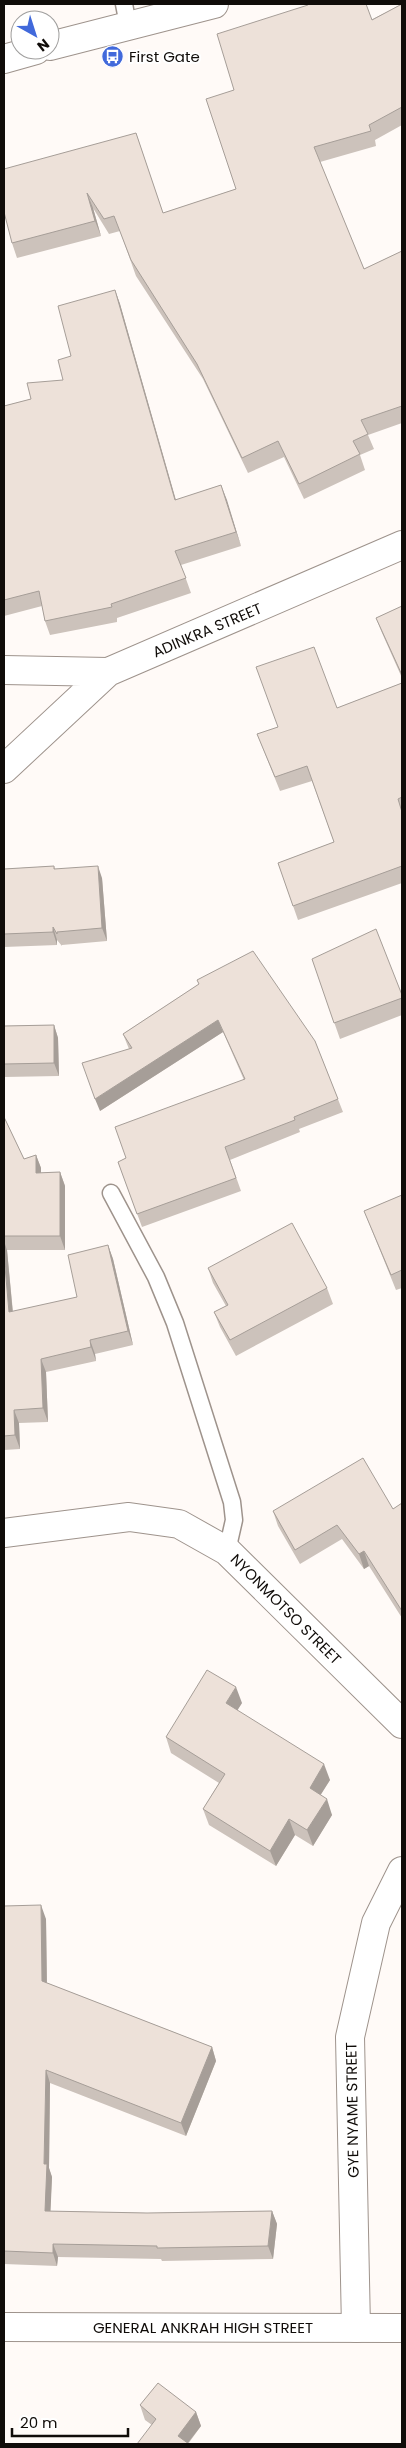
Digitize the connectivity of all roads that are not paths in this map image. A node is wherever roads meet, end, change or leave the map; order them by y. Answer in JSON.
{"nodes":[{"id":1,"x":214,"y":4,"type":"edge"},
{"id":2,"x":126,"y":14,"type":"edge"},
{"id":3,"x":60,"y":42,"type":"edge"},
{"id":4,"x":402,"y":545,"type":"edge"},
{"id":5,"x":4,"y":670,"type":"edge"},
{"id":6,"x":108,"y":672,"type":"junction"},
{"id":7,"x":4,"y":768,"type":"edge"},
{"id":8,"x":111,"y":1193,"type":"dead end"},
{"id":9,"x":4,"y":1533,"type":"edge"},
{"id":10,"x":227,"y":1550,"type":"junction"},
{"id":11,"x":402,"y":1724,"type":"edge"},
{"id":12,"x":402,"y":1871,"type":"edge"},
{"id":13,"x":4,"y":2327,"type":"edge"},
{"id":14,"x":356,"y":2328,"type":"junction"},
{"id":15,"x":402,"y":2328,"type":"edge"}],
"edges":[{"from":1,"to":2,"type":"street"},
{"from":2,"to":3,"type":"street"},
{"from":4,"to":6,"type":"street","name":"ADINKRA STREET"},
{"from":5,"to":6,"type":"street","name":"ADINKRA STREET"},
{"from":6,"to":7,"type":"street"},
{"from":8,"to":10,"type":"lane"},
{"from":9,"to":10,"type":"street","name":"NYONMOTSO STREET"},
{"from":10,"to":11,"type":"street","name":"NYONMOTSO STREET"},
{"from":12,"to":14,"type":"street","name":"GYE NYAME STREET"},
{"from":13,"to":14,"type":"street","name":"GENERAL ANKRAH HIGH STREET"},
{"from":14,"to":15,"type":"street","name":"GENERAL ANKRAH HIGH STREET"}]}
